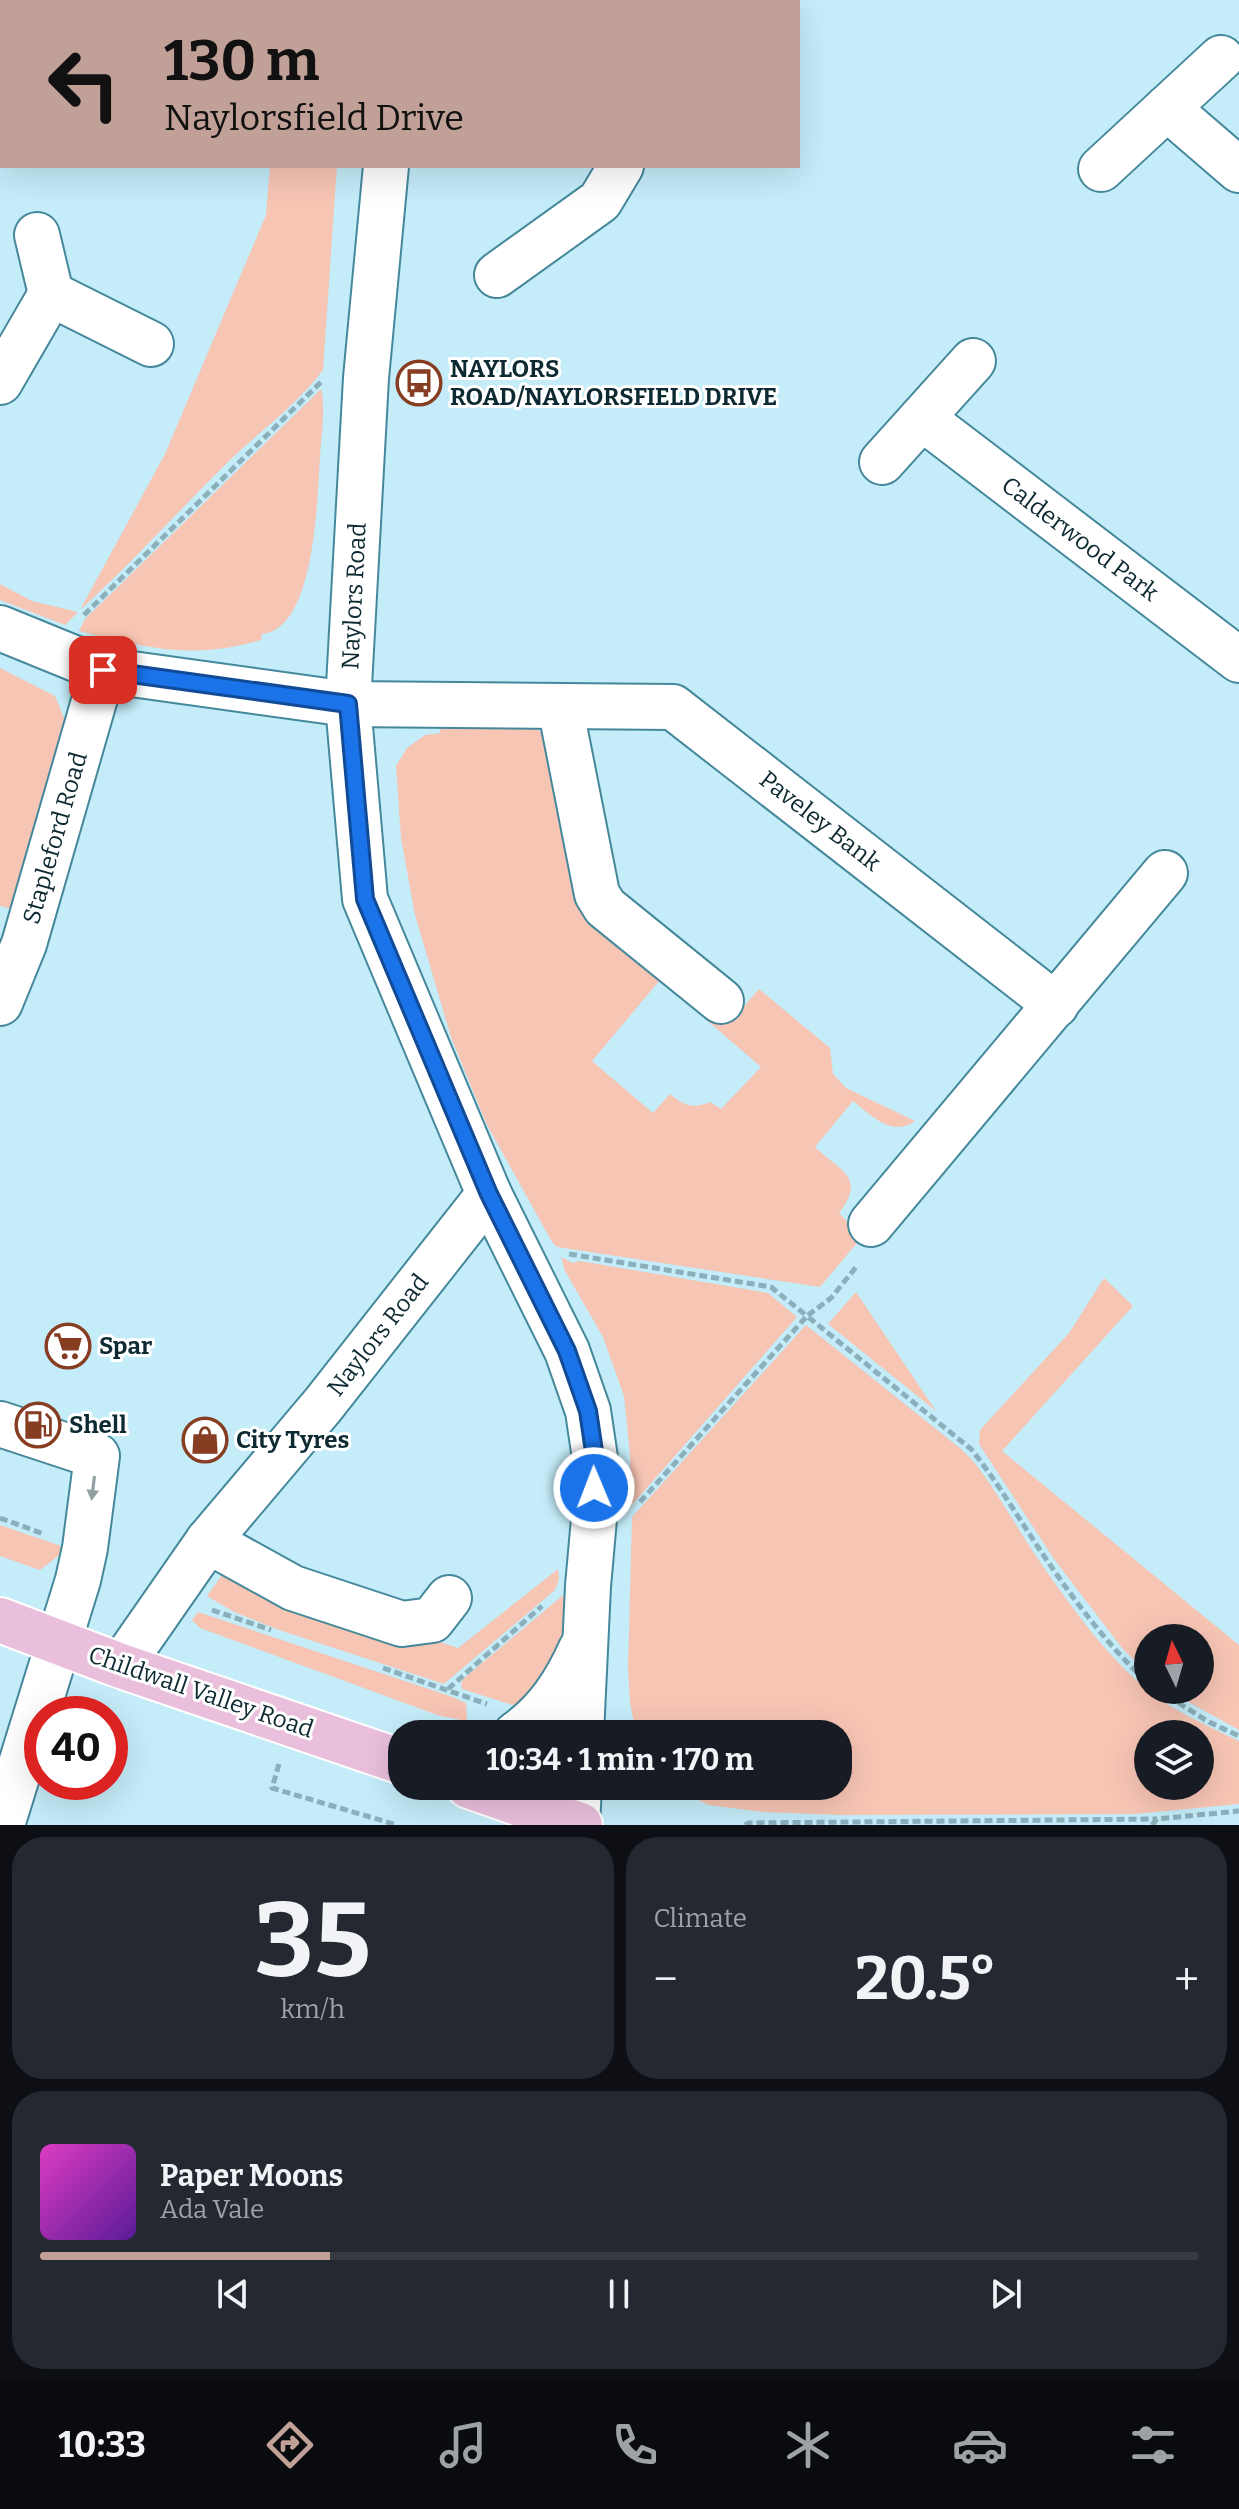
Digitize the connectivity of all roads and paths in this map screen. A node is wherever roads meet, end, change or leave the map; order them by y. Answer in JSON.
{"nodes":[{"id":1,"x":1221,"y":58,"type":"dead end"},
{"id":2,"x":1167,"y":108,"type":"junction"},
{"id":3,"x":386,"y":168,"type":"edge"},
{"id":4,"x":620,"y":168,"type":"edge"},
{"id":5,"x":1101,"y":169,"type":"dead end"},
{"id":6,"x":1239,"y":170,"type":"edge"},
{"id":7,"x":37,"y":235,"type":"dead end"},
{"id":8,"x":497,"y":275,"type":"dead end"},
{"id":9,"x":51,"y":294,"type":"junction"},
{"id":10,"x":151,"y":344,"type":"dead end"},
{"id":11,"x":973,"y":361,"type":"dead end"},
{"id":12,"x":366,"y":378,"type":"junction"},
{"id":13,"x":0,"y":382,"type":"edge"},
{"id":14,"x":922,"y":418,"type":"junction"},
{"id":15,"x":882,"y":462,"type":"dead end"},
{"id":16,"x":0,"y":628,"type":"edge"},
{"id":17,"x":59,"y":652,"type":"junction"},
{"id":18,"x":1239,"y":660,"type":"edge"},
{"id":19,"x":103,"y":670,"type":"junction"},
{"id":20,"x":348,"y":704,"type":"junction"},
{"id":21,"x":560,"y":706,"type":"junction"},
{"id":22,"x":1165,"y":873,"type":"dead end"},
{"id":23,"x":721,"y":1001,"type":"dead end"},
{"id":24,"x":0,"y":1003,"type":"edge"},
{"id":25,"x":1056,"y":1005,"type":"junction"},
{"id":26,"x":489,"y":1194,"type":"junction"},
{"id":27,"x":871,"y":1224,"type":"joint"},
{"id":28,"x":520,"y":1259,"type":"junction"},
{"id":29,"x":807,"y":1316,"type":"junction"},
{"id":30,"x":0,"y":1424,"type":"edge"},
{"id":31,"x":594,"y":1519,"type":"junction"},
{"id":32,"x":208,"y":1541,"type":"junction"},
{"id":33,"x":588,"y":1586,"type":"junction"},
{"id":34,"x":449,"y":1598,"type":"dead end"},
{"id":35,"x":0,"y":1620,"type":"edge"},
{"id":36,"x":585,"y":1640,"type":"junction"},
{"id":37,"x":59,"y":1643,"type":"junction"},
{"id":38,"x":121,"y":1666,"type":"junction"},
{"id":39,"x":1134,"y":1670,"type":"edge"},
{"id":40,"x":447,"y":1690,"type":"dead end"},
{"id":41,"x":1180,"y":1704,"type":"edge"},
{"id":42,"x":535,"y":1720,"type":"edge"},
{"id":43,"x":582,"y":1720,"type":"edge"},
{"id":44,"x":290,"y":1723,"type":"junction"},
{"id":45,"x":1239,"y":1736,"type":"edge"},
{"id":46,"x":388,"y":1757,"type":"edge"},
{"id":47,"x":508,"y":1800,"type":"edge"},
{"id":48,"x":579,"y":1800,"type":"edge"},
{"id":49,"x":1239,"y":1811,"type":"edge"},
{"id":50,"x":1157,"y":1819,"type":"junction"},
{"id":51,"x":2,"y":1825,"type":"edge"},
{"id":52,"x":397,"y":1825,"type":"edge"},
{"id":53,"x":578,"y":1825,"type":"edge"},
{"id":54,"x":745,"y":1825,"type":"edge"},
{"id":55,"x":1152,"y":1825,"type":"edge"}],
"edges":[{"from":1,"to":2,"type":"street"},
{"from":2,"to":5,"type":"street"},
{"from":2,"to":6,"type":"street"},
{"from":3,"to":12,"type":"street","name":"Naylors Road"},
{"from":4,"to":8,"type":"street"},
{"from":7,"to":9,"type":"street"},
{"from":9,"to":10,"type":"street"},
{"from":9,"to":13,"type":"street"},
{"from":11,"to":14,"type":"street"},
{"from":12,"to":17,"type":"path"},
{"from":12,"to":20,"type":"street","name":"Naylors Road"},
{"from":14,"to":15,"type":"street"},
{"from":14,"to":18,"type":"street","name":"Calderwood Park"},
{"from":16,"to":17,"type":"street","name":"Paveley Bank"},
{"from":17,"to":19,"type":"street","name":"Paveley Bank"},
{"from":19,"to":20,"type":"street","name":"Paveley Bank"},
{"from":19,"to":24,"type":"street","name":"Stapleford Road"},
{"from":20,"to":21,"type":"street","name":"Paveley Bank"},
{"from":20,"to":26,"type":"street","name":"Naylors Road"},
{"from":21,"to":23,"type":"street"},
{"from":21,"to":25,"type":"street","name":"Paveley Bank"},
{"from":22,"to":25,"type":"street"},
{"from":25,"to":27,"type":"street"},
{"from":26,"to":28,"type":"street","name":"Naylors Road"},
{"from":26,"to":32,"type":"street","name":"Naylors Road"},
{"from":27,"to":29,"type":"path"},
{"from":28,"to":29,"type":"path"},
{"from":28,"to":31,"type":"street","name":"Naylors Road"},
{"from":29,"to":31,"type":"path"},
{"from":29,"to":39,"type":"path"},
{"from":30,"to":37,"type":"street","one_way":true},
{"from":31,"to":33,"type":"street","name":"Naylors Road"},
{"from":32,"to":34,"type":"street"},
{"from":32,"to":38,"type":"street","name":"Naylors Road"},
{"from":33,"to":36,"type":"street","name":"Naylors Road"},
{"from":33,"to":40,"type":"path"},
{"from":35,"to":37,"type":"main road","name":"Childwall Valley Road"},
{"from":36,"to":42,"type":"street"},
{"from":36,"to":43,"type":"street","name":"Naylors Road"},
{"from":37,"to":38,"type":"main road","name":"Childwall Valley Road"},
{"from":37,"to":51,"type":"street"},
{"from":38,"to":44,"type":"main road","name":"Childwall Valley Road"},
{"from":41,"to":45,"type":"path"},
{"from":44,"to":46,"type":"main road","name":"Childwall Valley Road"},
{"from":44,"to":52,"type":"path"},
{"from":47,"to":53,"type":"main road"},
{"from":48,"to":53,"type":"street"},
{"from":49,"to":50,"type":"path"},
{"from":50,"to":54,"type":"path"},
{"from":50,"to":55,"type":"path"}]}
